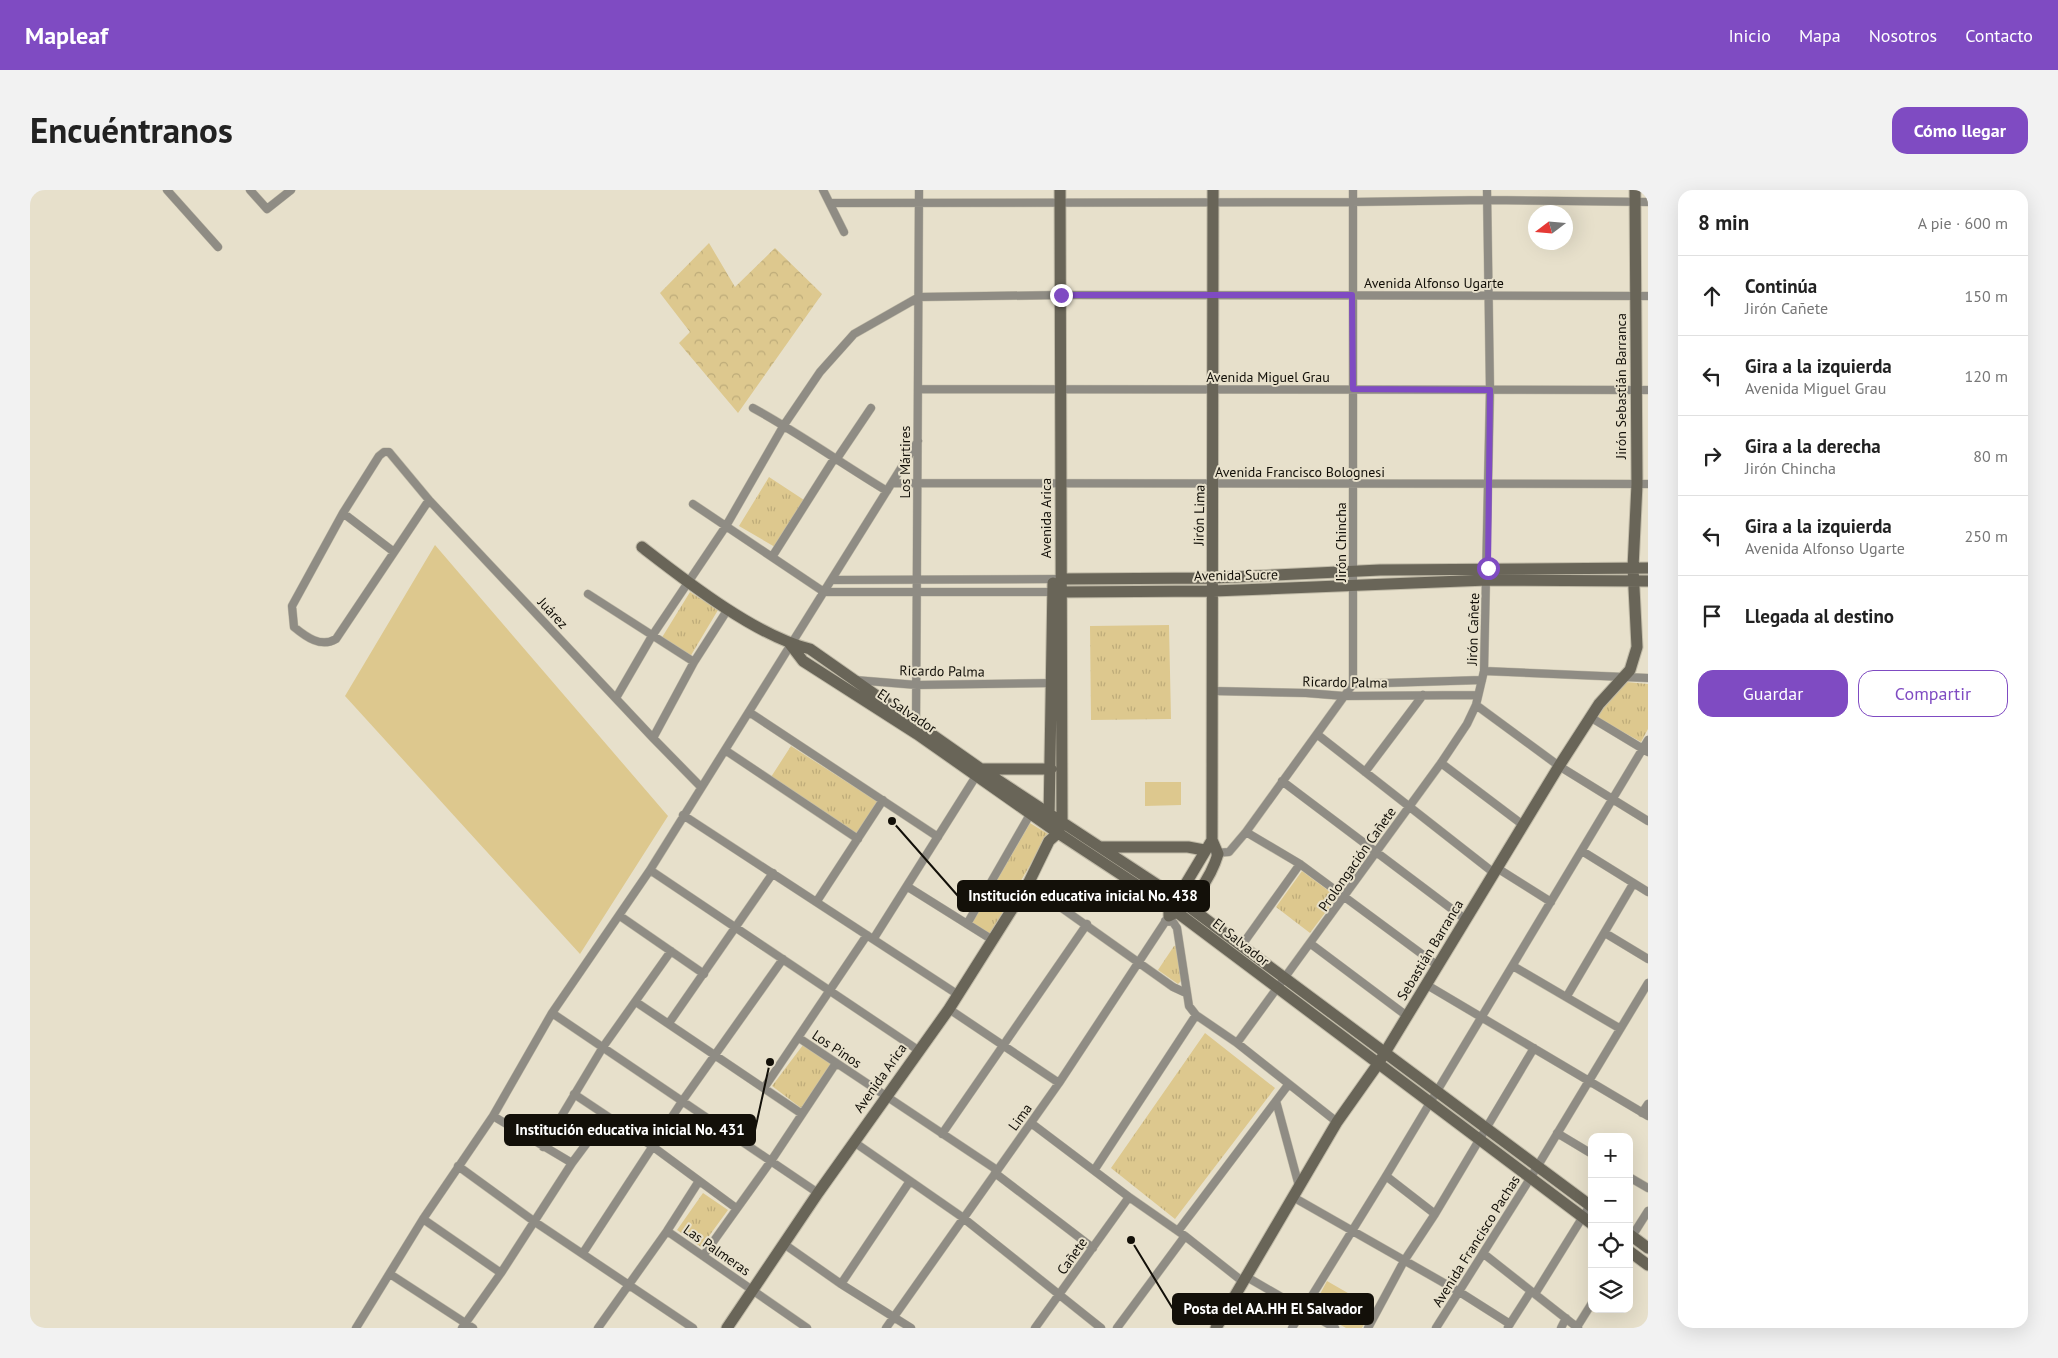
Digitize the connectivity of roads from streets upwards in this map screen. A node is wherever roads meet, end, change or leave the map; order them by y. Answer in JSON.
{"nodes":[{"id":1,"x":168,"y":190,"type":"edge"},
{"id":2,"x":250,"y":190,"type":"edge"},
{"id":3,"x":291,"y":190,"type":"edge"},
{"id":4,"x":823,"y":190,"type":"edge"},
{"id":5,"x":919,"y":190,"type":"edge"},
{"id":6,"x":1214,"y":190,"type":"edge"},
{"id":7,"x":1352,"y":190,"type":"edge"},
{"id":8,"x":1488,"y":190,"type":"edge"},
{"id":9,"x":1635,"y":190,"type":"edge"},
{"id":10,"x":1056,"y":195,"type":"edge"},
{"id":11,"x":1487,"y":200,"type":"junction"},
{"id":12,"x":919,"y":202,"type":"junction"},
{"id":13,"x":1352,"y":202,"type":"junction"},
{"id":14,"x":1635,"y":202,"type":"junction"},
{"id":15,"x":1648,"y":202,"type":"edge"},
{"id":16,"x":830,"y":203,"type":"junction"},
{"id":17,"x":1214,"y":203,"type":"junction"},
{"id":18,"x":844,"y":232,"type":"dead end"},
{"id":19,"x":218,"y":247,"type":"dead end"},
{"id":20,"x":1057,"y":295,"type":"junction"},
{"id":21,"x":1213,"y":295,"type":"junction"},
{"id":22,"x":1352,"y":295,"type":"junction"},
{"id":23,"x":1488,"y":295,"type":"junction"},
{"id":24,"x":1636,"y":295,"type":"junction"},
{"id":25,"x":1648,"y":296,"type":"edge"},
{"id":26,"x":919,"y":297,"type":"junction"},
{"id":27,"x":918,"y":389,"type":"junction"},
{"id":28,"x":1058,"y":389,"type":"junction"},
{"id":29,"x":1353,"y":389,"type":"junction"},
{"id":30,"x":1213,"y":390,"type":"junction"},
{"id":31,"x":1490,"y":390,"type":"junction"},
{"id":32,"x":1642,"y":390,"type":"edge"},
{"id":33,"x":753,"y":408,"type":"dead end"},
{"id":34,"x":871,"y":408,"type":"dead end"},
{"id":35,"x":784,"y":425,"type":"junction"},
{"id":36,"x":918,"y":441,"type":"junction"},
{"id":37,"x":835,"y":460,"type":"junction"},
{"id":38,"x":892,"y":483,"type":"junction"},
{"id":39,"x":917,"y":484,"type":"junction"},
{"id":40,"x":1058,"y":484,"type":"junction"},
{"id":41,"x":1353,"y":484,"type":"junction"},
{"id":42,"x":1489,"y":484,"type":"junction"},
{"id":43,"x":1642,"y":484,"type":"edge"},
{"id":44,"x":1214,"y":485,"type":"junction"},
{"id":45,"x":887,"y":491,"type":"junction"},
{"id":46,"x":429,"y":500,"type":"junction"},
{"id":47,"x":694,"y":504,"type":"dead end"},
{"id":48,"x":343,"y":513,"type":"junction"},
{"id":49,"x":726,"y":526,"type":"junction"},
{"id":50,"x":642,"y":547,"type":"dead end"},
{"id":51,"x":394,"y":552,"type":"junction"},
{"id":52,"x":772,"y":557,"type":"junction"},
{"id":53,"x":1633,"y":568,"type":"junction"},
{"id":54,"x":1648,"y":568,"type":"edge"},
{"id":55,"x":1352,"y":571,"type":"junction"},
{"id":56,"x":1488,"y":574,"type":"junction"},
{"id":57,"x":1213,"y":578,"type":"junction"},
{"id":58,"x":918,"y":579,"type":"junction"},
{"id":59,"x":1057,"y":579,"type":"junction"},
{"id":60,"x":832,"y":580,"type":"junction"},
{"id":61,"x":1633,"y":581,"type":"junction"},
{"id":62,"x":1648,"y":581,"type":"edge"},
{"id":63,"x":688,"y":582,"type":"junction"},
{"id":64,"x":1354,"y":586,"type":"junction"},
{"id":65,"x":824,"y":592,"type":"junction"},
{"id":66,"x":918,"y":592,"type":"junction"},
{"id":67,"x":1057,"y":592,"type":"junction"},
{"id":68,"x":1212,"y":592,"type":"junction"},
{"id":69,"x":588,"y":594,"type":"dead end"},
{"id":70,"x":728,"y":609,"type":"junction"},
{"id":71,"x":652,"y":636,"type":"junction"},
{"id":72,"x":790,"y":644,"type":"junction"},
{"id":73,"x":694,"y":662,"type":"junction"},
{"id":74,"x":1484,"y":671,"type":"junction"},
{"id":75,"x":1625,"y":677,"type":"junction"},
{"id":76,"x":1648,"y":678,"type":"edge"},
{"id":77,"x":851,"y":679,"type":"junction"},
{"id":78,"x":1482,"y":680,"type":"junction"},
{"id":79,"x":1058,"y":683,"type":"junction"},
{"id":80,"x":1353,"y":684,"type":"junction"},
{"id":81,"x":916,"y":685,"type":"junction"},
{"id":82,"x":1212,"y":692,"type":"junction"},
{"id":83,"x":1423,"y":695,"type":"junction"},
{"id":84,"x":1478,"y":695,"type":"junction"},
{"id":85,"x":1344,"y":696,"type":"junction"},
{"id":86,"x":616,"y":698,"type":"junction"},
{"id":87,"x":1476,"y":705,"type":"junction"},
{"id":88,"x":749,"y":712,"type":"junction"},
{"id":89,"x":1590,"y":717,"type":"junction"},
{"id":90,"x":916,"y":729,"type":"junction"},
{"id":91,"x":1318,"y":735,"type":"junction"},
{"id":92,"x":652,"y":738,"type":"junction"},
{"id":93,"x":1648,"y":740,"type":"edge"},
{"id":94,"x":725,"y":750,"type":"junction"},
{"id":95,"x":1645,"y":751,"type":"edge"},
{"id":96,"x":1442,"y":763,"type":"junction"},
{"id":97,"x":1559,"y":766,"type":"junction"},
{"id":98,"x":1051,"y":769,"type":"junction"},
{"id":99,"x":1365,"y":772,"type":"junction"},
{"id":100,"x":978,"y":773,"type":"junction"},
{"id":101,"x":1282,"y":781,"type":"junction"},
{"id":102,"x":702,"y":787,"type":"junction"},
{"id":103,"x":883,"y":800,"type":"junction"},
{"id":104,"x":1612,"y":800,"type":"junction"},
{"id":105,"x":1410,"y":806,"type":"junction"},
{"id":106,"x":1033,"y":809,"type":"junction"},
{"id":107,"x":1051,"y":814,"type":"junction"},
{"id":108,"x":684,"y":815,"type":"junction"},
{"id":109,"x":1062,"y":821,"type":"junction"},
{"id":110,"x":1648,"y":821,"type":"edge"},
{"id":111,"x":1523,"y":825,"type":"junction"},
{"id":112,"x":1048,"y":826,"type":"junction"},
{"id":113,"x":1246,"y":832,"type":"junction"},
{"id":114,"x":938,"y":837,"type":"junction"},
{"id":115,"x":1054,"y":837,"type":"junction"},
{"id":116,"x":858,"y":839,"type":"junction"},
{"id":117,"x":1212,"y":840,"type":"junction"},
{"id":118,"x":1102,"y":847,"type":"junction"},
{"id":119,"x":1204,"y":850,"type":"junction"},
{"id":120,"x":1376,"y":852,"type":"junction"},
{"id":121,"x":1582,"y":852,"type":"junction"},
{"id":122,"x":1218,"y":854,"type":"junction"},
{"id":123,"x":1300,"y":864,"type":"junction"},
{"id":124,"x":650,"y":870,"type":"junction"},
{"id":125,"x":1496,"y":871,"type":"junction"},
{"id":126,"x":773,"y":873,"type":"junction"},
{"id":127,"x":1028,"y":884,"type":"junction"},
{"id":128,"x":1634,"y":884,"type":"junction"},
{"id":129,"x":908,"y":887,"type":"junction"},
{"id":130,"x":1648,"y":892,"type":"edge"},
{"id":131,"x":1345,"y":898,"type":"junction"},
{"id":132,"x":817,"y":902,"type":"junction"},
{"id":133,"x":1551,"y":902,"type":"junction"},
{"id":134,"x":1174,"y":909,"type":"junction"},
{"id":135,"x":620,"y":916,"type":"junction"},
{"id":136,"x":1465,"y":919,"type":"junction"},
{"id":137,"x":967,"y":924,"type":"junction"},
{"id":138,"x":1087,"y":924,"type":"junction"},
{"id":139,"x":737,"y":927,"type":"junction"},
{"id":140,"x":1605,"y":933,"type":"junction"},
{"id":141,"x":870,"y":936,"type":"junction"},
{"id":142,"x":991,"y":939,"type":"junction"},
{"id":143,"x":1311,"y":944,"type":"junction"},
{"id":144,"x":1242,"y":945,"type":"junction"},
{"id":145,"x":671,"y":951,"type":"junction"},
{"id":146,"x":783,"y":959,"type":"junction"},
{"id":147,"x":1648,"y":959,"type":"edge"},
{"id":148,"x":1139,"y":962,"type":"junction"},
{"id":149,"x":1438,"y":966,"type":"junction"},
{"id":150,"x":1513,"y":966,"type":"junction"},
{"id":151,"x":704,"y":974,"type":"junction"},
{"id":152,"x":1286,"y":977,"type":"junction"},
{"id":153,"x":1648,"y":983,"type":"edge"},
{"id":154,"x":1427,"y":985,"type":"junction"},
{"id":155,"x":1277,"y":989,"type":"junction"},
{"id":156,"x":830,"y":991,"type":"junction"},
{"id":157,"x":1186,"y":993,"type":"junction"},
{"id":158,"x":956,"y":994,"type":"junction"},
{"id":159,"x":1567,"y":996,"type":"junction"},
{"id":160,"x":636,"y":1002,"type":"junction"},
{"id":161,"x":949,"y":1009,"type":"junction"},
{"id":162,"x":552,"y":1013,"type":"junction"},
{"id":163,"x":1196,"y":1015,"type":"junction"},
{"id":164,"x":1407,"y":1016,"type":"junction"},
{"id":165,"x":1482,"y":1016,"type":"junction"},
{"id":166,"x":669,"y":1024,"type":"junction"},
{"id":167,"x":1619,"y":1028,"type":"junction"},
{"id":168,"x":798,"y":1038,"type":"junction"},
{"id":169,"x":1236,"y":1044,"type":"junction"},
{"id":170,"x":1003,"y":1045,"type":"junction"},
{"id":171,"x":603,"y":1047,"type":"junction"},
{"id":172,"x":1534,"y":1048,"type":"junction"},
{"id":173,"x":918,"y":1050,"type":"junction"},
{"id":174,"x":1385,"y":1053,"type":"junction"},
{"id":175,"x":716,"y":1054,"type":"junction"},
{"id":176,"x":836,"y":1063,"type":"junction"},
{"id":177,"x":1378,"y":1064,"type":"junction"},
{"id":178,"x":1590,"y":1081,"type":"junction"},
{"id":179,"x":1059,"y":1083,"type":"junction"},
{"id":180,"x":1288,"y":1085,"type":"junction"},
{"id":181,"x":764,"y":1088,"type":"junction"},
{"id":182,"x":1436,"y":1092,"type":"junction"},
{"id":183,"x":574,"y":1094,"type":"junction"},
{"id":184,"x":887,"y":1096,"type":"junction"},
{"id":185,"x":683,"y":1100,"type":"junction"},
{"id":186,"x":1276,"y":1101,"type":"junction"},
{"id":187,"x":1430,"y":1103,"type":"junction"},
{"id":188,"x":1648,"y":1104,"type":"edge"},
{"id":189,"x":802,"y":1114,"type":"junction"},
{"id":190,"x":1645,"y":1114,"type":"edge"},
{"id":191,"x":493,"y":1116,"type":"junction"},
{"id":192,"x":607,"y":1116,"type":"junction"},
{"id":193,"x":1337,"y":1122,"type":"junction"},
{"id":194,"x":1031,"y":1123,"type":"junction"},
{"id":195,"x":1485,"y":1128,"type":"junction"},
{"id":196,"x":1557,"y":1133,"type":"junction"},
{"id":197,"x":942,"y":1134,"type":"junction"},
{"id":198,"x":1479,"y":1139,"type":"junction"},
{"id":199,"x":854,"y":1142,"type":"junction"},
{"id":200,"x":652,"y":1146,"type":"junction"},
{"id":201,"x":543,"y":1147,"type":"junction"},
{"id":202,"x":1588,"y":1152,"type":"edge"},
{"id":203,"x":771,"y":1161,"type":"junction"},
{"id":204,"x":572,"y":1163,"type":"junction"},
{"id":205,"x":458,"y":1166,"type":"junction"},
{"id":206,"x":1095,"y":1169,"type":"junction"},
{"id":207,"x":996,"y":1172,"type":"junction"},
{"id":208,"x":1534,"y":1172,"type":"junction"},
{"id":209,"x":1386,"y":1176,"type":"junction"},
{"id":210,"x":1631,"y":1178,"type":"edge"},
{"id":211,"x":699,"y":1181,"type":"junction"},
{"id":212,"x":910,"y":1181,"type":"junction"},
{"id":213,"x":1300,"y":1186,"type":"junction"},
{"id":214,"x":1648,"y":1188,"type":"edge"},
{"id":215,"x":818,"y":1193,"type":"junction"},
{"id":216,"x":1128,"y":1197,"type":"junction"},
{"id":217,"x":1293,"y":1197,"type":"junction"},
{"id":218,"x":1588,"y":1203,"type":"edge"},
{"id":219,"x":736,"y":1208,"type":"junction"},
{"id":220,"x":1648,"y":1211,"type":"edge"},
{"id":221,"x":1436,"y":1214,"type":"junction"},
{"id":222,"x":962,"y":1217,"type":"junction"},
{"id":223,"x":423,"y":1220,"type":"junction"},
{"id":224,"x":1587,"y":1220,"type":"edge"},
{"id":225,"x":535,"y":1222,"type":"junction"},
{"id":226,"x":667,"y":1231,"type":"junction"},
{"id":227,"x":1178,"y":1231,"type":"junction"},
{"id":228,"x":1351,"y":1232,"type":"junction"},
{"id":229,"x":1633,"y":1233,"type":"edge"},
{"id":230,"x":1185,"y":1236,"type":"junction"},
{"id":231,"x":1633,"y":1239,"type":"edge"},
{"id":232,"x":784,"y":1244,"type":"junction"},
{"id":233,"x":1093,"y":1248,"type":"junction"},
{"id":234,"x":1648,"y":1248,"type":"edge"},
{"id":235,"x":583,"y":1253,"type":"junction"},
{"id":236,"x":1484,"y":1254,"type":"junction"},
{"id":237,"x":1633,"y":1254,"type":"edge"},
{"id":238,"x":702,"y":1256,"type":"junction"},
{"id":239,"x":1404,"y":1261,"type":"junction"},
{"id":240,"x":1648,"y":1265,"type":"edge"},
{"id":241,"x":501,"y":1272,"type":"junction"},
{"id":242,"x":390,"y":1274,"type":"junction"},
{"id":243,"x":1244,"y":1279,"type":"junction"},
{"id":244,"x":628,"y":1284,"type":"junction"},
{"id":245,"x":841,"y":1284,"type":"junction"},
{"id":246,"x":753,"y":1290,"type":"junction"},
{"id":247,"x":1458,"y":1291,"type":"junction"},
{"id":248,"x":1533,"y":1292,"type":"junction"},
{"id":249,"x":1060,"y":1294,"type":"junction"},
{"id":250,"x":1303,"y":1310,"type":"junction"},
{"id":251,"x":1588,"y":1310,"type":"edge"},
{"id":252,"x":894,"y":1316,"type":"junction"},
{"id":253,"x":1566,"y":1318,"type":"junction"},
{"id":254,"x":464,"y":1325,"type":"edge"},
{"id":255,"x":1508,"y":1326,"type":"edge"},
{"id":256,"x":356,"y":1328,"type":"edge"},
{"id":257,"x":474,"y":1328,"type":"edge"},
{"id":258,"x":598,"y":1328,"type":"edge"},
{"id":259,"x":693,"y":1328,"type":"edge"},
{"id":260,"x":727,"y":1328,"type":"edge"},
{"id":261,"x":807,"y":1328,"type":"edge"},
{"id":262,"x":886,"y":1328,"type":"edge"},
{"id":263,"x":911,"y":1328,"type":"edge"},
{"id":264,"x":1035,"y":1328,"type":"edge"},
{"id":265,"x":1101,"y":1328,"type":"edge"},
{"id":266,"x":1117,"y":1328,"type":"edge"},
{"id":267,"x":1216,"y":1328,"type":"edge"},
{"id":268,"x":1292,"y":1328,"type":"edge"},
{"id":269,"x":1335,"y":1328,"type":"edge"},
{"id":270,"x":1368,"y":1328,"type":"edge"},
{"id":271,"x":1436,"y":1328,"type":"edge"},
{"id":272,"x":1561,"y":1328,"type":"edge"},
{"id":273,"x":1578,"y":1328,"type":"edge"}],
"edges":[{"from":1,"to":19,"type":"street"},
{"from":2,"to":3,"type":"street"},
{"from":4,"to":16,"type":"street"},
{"from":5,"to":12,"type":"street","name":"Los Mártires"},
{"from":6,"to":17,"type":"street","name":"Jirón Lima"},
{"from":7,"to":13,"type":"street","name":"Jirón Chincha"},
{"from":8,"to":11,"type":"street","name":"Jirón Cañete"},
{"from":9,"to":14,"type":"street","name":"Jirón Sebastián Barranca"},
{"from":10,"to":12,"type":"street"},
{"from":10,"to":17,"type":"street"},
{"from":10,"to":20,"type":"street","name":"Avenida Arica"},
{"from":11,"to":13,"type":"street"},
{"from":11,"to":14,"type":"street"},
{"from":11,"to":23,"type":"street","name":"Jirón Cañete"},
{"from":12,"to":16,"type":"street"},
{"from":12,"to":26,"type":"street","name":"Los Mártires"},
{"from":13,"to":17,"type":"street"},
{"from":13,"to":22,"type":"street","name":"Jirón Chincha"},
{"from":14,"to":15,"type":"street"},
{"from":14,"to":24,"type":"street","name":"Jirón Sebastián Barranca"},
{"from":16,"to":18,"type":"street"},
{"from":17,"to":21,"type":"street","name":"Jirón Lima"},
{"from":20,"to":21,"type":"street","name":"Avenida Alfonso Ugarte"},
{"from":20,"to":26,"type":"street","name":"Avenida Alfonso Ugarte"},
{"from":20,"to":28,"type":"street","name":"Avenida Arica"},
{"from":21,"to":22,"type":"street","name":"Avenida Alfonso Ugarte"},
{"from":21,"to":30,"type":"street","name":"Jirón Lima"},
{"from":22,"to":23,"type":"street","name":"Avenida Alfonso Ugarte"},
{"from":22,"to":29,"type":"street","name":"Jirón Chincha"},
{"from":23,"to":24,"type":"street","name":"Avenida Alfonso Ugarte"},
{"from":23,"to":31,"type":"street","name":"Jirón Cañete"},
{"from":24,"to":25,"type":"street","name":"Avenida Alfonso Ugarte"},
{"from":24,"to":32,"type":"street","name":"Jirón Sebastián Barranca"},
{"from":26,"to":27,"type":"street","name":"Los Mártires"},
{"from":26,"to":35,"type":"street"},
{"from":27,"to":28,"type":"street","name":"Avenida Miguel Grau"},
{"from":27,"to":36,"type":"street","name":"Los Mártires"},
{"from":28,"to":30,"type":"street","name":"Avenida Miguel Grau"},
{"from":28,"to":40,"type":"street","name":"Avenida Arica"},
{"from":29,"to":30,"type":"street","name":"Avenida Miguel Grau"},
{"from":29,"to":31,"type":"street","name":"Avenida Miguel Grau"},
{"from":29,"to":41,"type":"street","name":"Jirón Chincha"},
{"from":30,"to":44,"type":"street","name":"Jirón Lima"},
{"from":31,"to":32,"type":"street","name":"Avenida Miguel Grau"},
{"from":31,"to":42,"type":"street","name":"Jirón Cañete"},
{"from":32,"to":43,"type":"street","name":"Jirón Sebastián Barranca"},
{"from":33,"to":35,"type":"street"},
{"from":34,"to":37,"type":"street"},
{"from":35,"to":37,"type":"street"},
{"from":35,"to":49,"type":"street"},
{"from":36,"to":38,"type":"street"},
{"from":36,"to":39,"type":"street","name":"Los Mártires"},
{"from":37,"to":45,"type":"street"},
{"from":37,"to":52,"type":"street"},
{"from":38,"to":39,"type":"street","name":"Avenida Francisco Bolognesi"},
{"from":38,"to":45,"type":"street"},
{"from":39,"to":40,"type":"street","name":"Avenida Francisco Bolognesi"},
{"from":39,"to":58,"type":"street","name":"Los Mártires"},
{"from":40,"to":44,"type":"street","name":"Avenida Francisco Bolognesi"},
{"from":40,"to":59,"type":"street","name":"Avenida Arica"},
{"from":41,"to":42,"type":"street","name":"Avenida Francisco Bolognesi"},
{"from":41,"to":44,"type":"street","name":"Avenida Francisco Bolognesi"},
{"from":41,"to":55,"type":"street","name":"Jirón Chincha"},
{"from":42,"to":43,"type":"street","name":"Avenida Francisco Bolognesi"},
{"from":42,"to":56,"type":"street","name":"Jirón Cañete"},
{"from":43,"to":53,"type":"street","name":"Jirón Sebastián Barranca"},
{"from":44,"to":57,"type":"street","name":"Jirón Lima"},
{"from":45,"to":60,"type":"street"},
{"from":46,"to":48,"type":"street","name":"Juárez"},
{"from":46,"to":51,"type":"street"},
{"from":46,"to":86,"type":"street","name":"Juárez"},
{"from":47,"to":49,"type":"street"},
{"from":48,"to":51,"type":"street"},
{"from":48,"to":51,"type":"street"},
{"from":49,"to":52,"type":"street"},
{"from":49,"to":63,"type":"street"},
{"from":50,"to":63,"type":"street","name":"El Salvador"},
{"from":52,"to":65,"type":"street"},
{"from":53,"to":54,"type":"street","name":"Avenida Sucre"},
{"from":53,"to":56,"type":"street","name":"Avenida Sucre"},
{"from":53,"to":61,"type":"street","name":"Jirón Sebastián Barranca"},
{"from":55,"to":56,"type":"street","name":"Avenida Sucre"},
{"from":55,"to":57,"type":"street","name":"Avenida Sucre"},
{"from":55,"to":64,"type":"street","name":"Jirón Chincha"},
{"from":56,"to":61,"type":"street","name":"Avenida Sucre"},
{"from":56,"to":64,"type":"street","name":"Avenida Sucre"},
{"from":56,"to":74,"type":"street","name":"Jirón Cañete"},
{"from":57,"to":59,"type":"street","name":"Avenida Sucre"},
{"from":57,"to":68,"type":"street","name":"Jirón Lima"},
{"from":58,"to":59,"type":"street","name":"Avenida Sucre"},
{"from":58,"to":60,"type":"street","name":"Avenida Sucre"},
{"from":58,"to":66,"type":"street","name":"Los Mártires"},
{"from":59,"to":67,"type":"street","name":"Avenida Arica"},
{"from":60,"to":65,"type":"street"},
{"from":61,"to":62,"type":"street","name":"Avenida Sucre"},
{"from":61,"to":75,"type":"street","name":"Sebastián Barranca"},
{"from":63,"to":70,"type":"street","name":"El Salvador"},
{"from":63,"to":71,"type":"street"},
{"from":64,"to":68,"type":"street","name":"Avenida Sucre"},
{"from":64,"to":80,"type":"street","name":"Jirón Chincha"},
{"from":65,"to":66,"type":"street","name":"Avenida Sucre"},
{"from":65,"to":72,"type":"street"},
{"from":66,"to":67,"type":"street","name":"Avenida Sucre"},
{"from":66,"to":81,"type":"street","name":"Los Mártires"},
{"from":67,"to":68,"type":"street","name":"Avenida Sucre"},
{"from":67,"to":79,"type":"street","name":"Avenida Arica"},
{"from":68,"to":82,"type":"street","name":"Jirón Lima"},
{"from":69,"to":71,"type":"street"},
{"from":70,"to":72,"type":"street","name":"El Salvador"},
{"from":70,"to":73,"type":"street"},
{"from":71,"to":73,"type":"street"},
{"from":71,"to":86,"type":"street"},
{"from":72,"to":77,"type":"street","name":"El Salvador"},
{"from":72,"to":88,"type":"street"},
{"from":72,"to":90,"type":"street","name":"El Salvador"},
{"from":73,"to":92,"type":"street"},
{"from":74,"to":75,"type":"street"},
{"from":74,"to":78,"type":"street","name":"Jirón Cañete"},
{"from":75,"to":76,"type":"street"},
{"from":75,"to":89,"type":"street","name":"Sebastián Barranca"},
{"from":77,"to":81,"type":"street","name":"Ricardo Palma"},
{"from":77,"to":90,"type":"street","name":"El Salvador"},
{"from":78,"to":80,"type":"street","name":"Ricardo Palma"},
{"from":78,"to":84,"type":"street","name":"Prolongación Cañete"},
{"from":79,"to":81,"type":"street","name":"Ricardo Palma"},
{"from":79,"to":98,"type":"street","name":"Avenida Arica"},
{"from":79,"to":109,"type":"street","name":"Avenida Arica"},
{"from":80,"to":85,"type":"street"},
{"from":81,"to":90,"type":"street","name":"Los Mártires"},
{"from":82,"to":85,"type":"street","name":"Ricardo Palma"},
{"from":82,"to":117,"type":"street","name":"Jirón Lima"},
{"from":83,"to":84,"type":"street","name":"Ricardo Palma"},
{"from":83,"to":85,"type":"street","name":"Ricardo Palma"},
{"from":83,"to":99,"type":"street"},
{"from":84,"to":87,"type":"street","name":"Prolongación Cañete"},
{"from":85,"to":91,"type":"street"},
{"from":86,"to":92,"type":"street","name":"Juárez"},
{"from":87,"to":96,"type":"street","name":"Prolongación Cañete"},
{"from":87,"to":97,"type":"street"},
{"from":88,"to":94,"type":"street"},
{"from":88,"to":103,"type":"street"},
{"from":89,"to":95,"type":"street"},
{"from":89,"to":97,"type":"street","name":"Sebastián Barranca"},
{"from":90,"to":100,"type":"street","name":"El Salvador"},
{"from":91,"to":99,"type":"street"},
{"from":91,"to":101,"type":"street"},
{"from":92,"to":102,"type":"street","name":"Juárez"},
{"from":93,"to":95,"type":"street"},
{"from":94,"to":102,"type":"street"},
{"from":94,"to":116,"type":"street"},
{"from":95,"to":104,"type":"street"},
{"from":96,"to":105,"type":"street","name":"Prolongación Cañete"},
{"from":96,"to":111,"type":"street"},
{"from":97,"to":104,"type":"street"},
{"from":97,"to":111,"type":"street","name":"Sebastián Barranca"},
{"from":98,"to":100,"type":"street"},
{"from":98,"to":107,"type":"street","name":"Avenida Arica"},
{"from":99,"to":105,"type":"street"},
{"from":100,"to":106,"type":"street","name":"El Salvador"},
{"from":100,"to":114,"type":"street"},
{"from":101,"to":113,"type":"street"},
{"from":101,"to":120,"type":"street"},
{"from":102,"to":108,"type":"street"},
{"from":103,"to":114,"type":"street"},
{"from":103,"to":116,"type":"street"},
{"from":104,"to":110,"type":"street"},
{"from":104,"to":121,"type":"street"},
{"from":105,"to":120,"type":"street","name":"Prolongación Cañete"},
{"from":105,"to":125,"type":"street"},
{"from":106,"to":107,"type":"street","name":"El Salvador"},
{"from":106,"to":112,"type":"street","name":"El Salvador"},
{"from":106,"to":137,"type":"street"},
{"from":107,"to":109,"type":"street","name":"El Salvador"},
{"from":107,"to":112,"type":"street","name":"Avenida Arica"},
{"from":108,"to":124,"type":"street"},
{"from":108,"to":126,"type":"street"},
{"from":109,"to":115,"type":"street","name":"Avenida Arica"},
{"from":109,"to":118,"type":"street","name":"El Salvador"},
{"from":111,"to":125,"type":"street","name":"Sebastián Barranca"},
{"from":112,"to":115,"type":"street","name":"Avenida Arica"},
{"from":113,"to":122,"type":"street"},
{"from":113,"to":123,"type":"street"},
{"from":114,"to":129,"type":"street"},
{"from":115,"to":127,"type":"street","name":"Avenida Arica"},
{"from":115,"to":134,"type":"street","name":"El Salvador"},
{"from":116,"to":132,"type":"street"},
{"from":117,"to":119,"type":"street"},
{"from":117,"to":122,"type":"street","name":"Jirón Lima"},
{"from":118,"to":119,"type":"street"},
{"from":118,"to":134,"type":"street","name":"El Salvador"},
{"from":119,"to":122,"type":"street"},
{"from":119,"to":134,"type":"street"},
{"from":120,"to":131,"type":"street","name":"Prolongación Cañete"},
{"from":120,"to":136,"type":"street"},
{"from":121,"to":128,"type":"street"},
{"from":121,"to":133,"type":"street"},
{"from":122,"to":134,"type":"street"},
{"from":123,"to":131,"type":"street"},
{"from":123,"to":144,"type":"street"},
{"from":124,"to":135,"type":"street"},
{"from":124,"to":139,"type":"street"},
{"from":125,"to":133,"type":"street"},
{"from":125,"to":136,"type":"street","name":"Sebastián Barranca"},
{"from":126,"to":132,"type":"street"},
{"from":126,"to":139,"type":"street"},
{"from":127,"to":138,"type":"street"},
{"from":127,"to":142,"type":"street","name":"Avenida Arica"},
{"from":128,"to":130,"type":"street"},
{"from":128,"to":140,"type":"street"},
{"from":129,"to":137,"type":"street"},
{"from":129,"to":141,"type":"street"},
{"from":131,"to":143,"type":"street","name":"Prolongación Cañete"},
{"from":131,"to":149,"type":"street"},
{"from":132,"to":141,"type":"street"},
{"from":133,"to":150,"type":"street"},
{"from":134,"to":144,"type":"street","name":"El Salvador"},
{"from":134,"to":148,"type":"street","name":"Lima"},
{"from":134,"to":155,"type":"street","name":"El Salvador"},
{"from":134,"to":157,"type":"street"},
{"from":135,"to":145,"type":"street"},
{"from":135,"to":162,"type":"street"},
{"from":136,"to":149,"type":"street","name":"Sebastián Barranca"},
{"from":137,"to":142,"type":"street"},
{"from":138,"to":148,"type":"street"},
{"from":138,"to":170,"type":"street"},
{"from":139,"to":146,"type":"street"},
{"from":139,"to":151,"type":"street"},
{"from":140,"to":147,"type":"street"},
{"from":140,"to":159,"type":"street"},
{"from":141,"to":156,"type":"street"},
{"from":141,"to":158,"type":"street"},
{"from":142,"to":158,"type":"street","name":"Avenida Arica"},
{"from":143,"to":152,"type":"street","name":"Prolongación Cañete"},
{"from":143,"to":164,"type":"street"},
{"from":144,"to":152,"type":"street","name":"El Salvador"},
{"from":145,"to":151,"type":"street"},
{"from":145,"to":160,"type":"street"},
{"from":146,"to":156,"type":"street"},
{"from":146,"to":175,"type":"street"},
{"from":148,"to":157,"type":"street"},
{"from":148,"to":179,"type":"street","name":"Lima"},
{"from":149,"to":154,"type":"street","name":"Sebastián Barranca"},
{"from":150,"to":159,"type":"street"},
{"from":150,"to":165,"type":"street"},
{"from":151,"to":166,"type":"street"},
{"from":152,"to":155,"type":"street","name":"Prolongación Cañete"},
{"from":152,"to":174,"type":"street","name":"El Salvador"},
{"from":153,"to":167,"type":"street","name":"Avenida Francisco Pachas"},
{"from":154,"to":164,"type":"street","name":"Sebastián Barranca"},
{"from":154,"to":165,"type":"street"},
{"from":155,"to":169,"type":"street","name":"Prolongación Cañete"},
{"from":155,"to":177,"type":"street","name":"El Salvador"},
{"from":156,"to":168,"type":"street"},
{"from":156,"to":173,"type":"street"},
{"from":157,"to":163,"type":"street"},
{"from":158,"to":161,"type":"street","name":"Avenida Arica"},
{"from":159,"to":167,"type":"street"},
{"from":160,"to":166,"type":"street"},
{"from":160,"to":171,"type":"street"},
{"from":161,"to":170,"type":"street"},
{"from":161,"to":173,"type":"street","name":"Avenida Arica"},
{"from":162,"to":171,"type":"street"},
{"from":162,"to":191,"type":"street"},
{"from":163,"to":169,"type":"street"},
{"from":163,"to":206,"type":"street"},
{"from":164,"to":174,"type":"street","name":"Sebastián Barranca"},
{"from":165,"to":172,"type":"street"},
{"from":165,"to":182,"type":"street"},
{"from":166,"to":175,"type":"street"},
{"from":167,"to":178,"type":"street","name":"Avenida Francisco Pachas"},
{"from":168,"to":176,"type":"street","name":"Los Pinos"},
{"from":168,"to":181,"type":"street"},
{"from":169,"to":180,"type":"street"},
{"from":170,"to":179,"type":"street"},
{"from":170,"to":197,"type":"street"},
{"from":171,"to":183,"type":"street"},
{"from":171,"to":185,"type":"street"},
{"from":172,"to":178,"type":"street"},
{"from":172,"to":195,"type":"street"},
{"from":173,"to":184,"type":"street","name":"Avenida Arica"},
{"from":174,"to":177,"type":"street","name":"Sebastián Barranca"},
{"from":174,"to":182,"type":"street","name":"El Salvador"},
{"from":175,"to":181,"type":"street"},
{"from":175,"to":185,"type":"street"},
{"from":176,"to":184,"type":"street","name":"Los Pinos"},
{"from":176,"to":189,"type":"street"},
{"from":177,"to":187,"type":"street","name":"El Salvador"},
{"from":177,"to":193,"type":"street","name":"Sebastián Barranca"},
{"from":178,"to":190,"type":"street"},
{"from":178,"to":196,"type":"street","name":"Avenida Francisco Pachas"},
{"from":179,"to":194,"type":"street","name":"Lima"},
{"from":180,"to":186,"type":"street"},
{"from":180,"to":193,"type":"street"},
{"from":181,"to":189,"type":"street"},
{"from":182,"to":187,"type":"street"},
{"from":182,"to":195,"type":"street","name":"El Salvador"},
{"from":183,"to":192,"type":"street"},
{"from":183,"to":201,"type":"street"},
{"from":184,"to":197,"type":"street","name":"Los Pinos"},
{"from":184,"to":199,"type":"street","name":"Avenida Arica"},
{"from":185,"to":200,"type":"street"},
{"from":185,"to":203,"type":"street"},
{"from":186,"to":213,"type":"street"},
{"from":186,"to":227,"type":"street"},
{"from":187,"to":198,"type":"street","name":"El Salvador"},
{"from":187,"to":209,"type":"street"},
{"from":188,"to":190,"type":"street"},
{"from":189,"to":203,"type":"street"},
{"from":191,"to":201,"type":"street"},
{"from":191,"to":205,"type":"street"},
{"from":192,"to":200,"type":"street"},
{"from":192,"to":204,"type":"street"},
{"from":193,"to":213,"type":"street","name":"Sebastián Barranca"},
{"from":194,"to":206,"type":"street"},
{"from":194,"to":207,"type":"street","name":"Lima"},
{"from":195,"to":198,"type":"street"},
{"from":195,"to":208,"type":"street","name":"El Salvador"},
{"from":196,"to":202,"type":"street"},
{"from":196,"to":208,"type":"street","name":"Avenida Francisco Pachas"},
{"from":197,"to":207,"type":"street","name":"Los Pinos"},
{"from":198,"to":208,"type":"street","name":"El Salvador"},
{"from":198,"to":221,"type":"street"},
{"from":199,"to":212,"type":"street"},
{"from":199,"to":215,"type":"street","name":"Avenida Arica"},
{"from":200,"to":211,"type":"street"},
{"from":200,"to":235,"type":"street"},
{"from":201,"to":204,"type":"street"},
{"from":203,"to":215,"type":"street"},
{"from":203,"to":219,"type":"street"},
{"from":204,"to":225,"type":"street"},
{"from":205,"to":223,"type":"street"},
{"from":205,"to":225,"type":"street"},
{"from":206,"to":216,"type":"street"},
{"from":207,"to":222,"type":"street","name":"Lima"},
{"from":207,"to":233,"type":"street","name":"Los Pinos"},
{"from":208,"to":218,"type":"street","name":"El Salvador"},
{"from":208,"to":224,"type":"street","name":"El Salvador"},
{"from":208,"to":236,"type":"street","name":"Avenida Francisco Pachas"},
{"from":209,"to":221,"type":"street"},
{"from":209,"to":228,"type":"street"},
{"from":210,"to":214,"type":"street"},
{"from":211,"to":219,"type":"street"},
{"from":211,"to":226,"type":"street"},
{"from":212,"to":222,"type":"street"},
{"from":212,"to":245,"type":"street"},
{"from":213,"to":217,"type":"street","name":"Sebastián Barranca"},
{"from":215,"to":232,"type":"street","name":"Avenida Arica"},
{"from":216,"to":227,"type":"street"},
{"from":216,"to":233,"type":"street","name":"Cañete"},
{"from":217,"to":228,"type":"street"},
{"from":217,"to":243,"type":"street","name":"Sebastián Barranca"},
{"from":219,"to":238,"type":"street"},
{"from":220,"to":229,"type":"street"},
{"from":221,"to":239,"type":"street"},
{"from":222,"to":249,"type":"street"},
{"from":222,"to":252,"type":"street","name":"Lima"},
{"from":223,"to":241,"type":"street"},
{"from":223,"to":242,"type":"street"},
{"from":224,"to":248,"type":"street"},
{"from":225,"to":235,"type":"street"},
{"from":225,"to":241,"type":"street"},
{"from":226,"to":238,"type":"street","name":"Las Palmeras"},
{"from":226,"to":244,"type":"street"},
{"from":227,"to":230,"type":"street"},
{"from":228,"to":239,"type":"street"},
{"from":228,"to":250,"type":"street"},
{"from":230,"to":243,"type":"street"},
{"from":230,"to":266,"type":"street"},
{"from":231,"to":234,"type":"street"},
{"from":232,"to":245,"type":"street"},
{"from":232,"to":246,"type":"street","name":"Avenida Arica"},
{"from":233,"to":249,"type":"street","name":"Cañete"},
{"from":235,"to":244,"type":"street"},
{"from":236,"to":247,"type":"street","name":"Avenida Francisco Pachas"},
{"from":236,"to":248,"type":"street"},
{"from":237,"to":240,"type":"street"},
{"from":238,"to":246,"type":"street","name":"Las Palmeras"},
{"from":239,"to":247,"type":"street"},
{"from":239,"to":270,"type":"street"},
{"from":241,"to":254,"type":"street"},
{"from":242,"to":254,"type":"street"},
{"from":242,"to":256,"type":"street"},
{"from":243,"to":250,"type":"street"},
{"from":243,"to":267,"type":"street","name":"Sebastián Barranca"},
{"from":244,"to":258,"type":"street"},
{"from":244,"to":259,"type":"street"},
{"from":245,"to":252,"type":"street"},
{"from":246,"to":260,"type":"street","name":"Avenida Arica"},
{"from":246,"to":261,"type":"street","name":"Las Palmeras"},
{"from":247,"to":255,"type":"street"},
{"from":247,"to":271,"type":"street","name":"Avenida Francisco Pachas"},
{"from":248,"to":253,"type":"street"},
{"from":248,"to":255,"type":"street"},
{"from":249,"to":264,"type":"street","name":"Cañete"},
{"from":249,"to":265,"type":"street"},
{"from":250,"to":268,"type":"street"},
{"from":250,"to":269,"type":"street"},
{"from":251,"to":273,"type":"street"},
{"from":252,"to":262,"type":"street","name":"Lima"},
{"from":252,"to":263,"type":"street"},
{"from":253,"to":272,"type":"street"},
{"from":253,"to":273,"type":"street"},
{"from":254,"to":257,"type":"street"}]}
